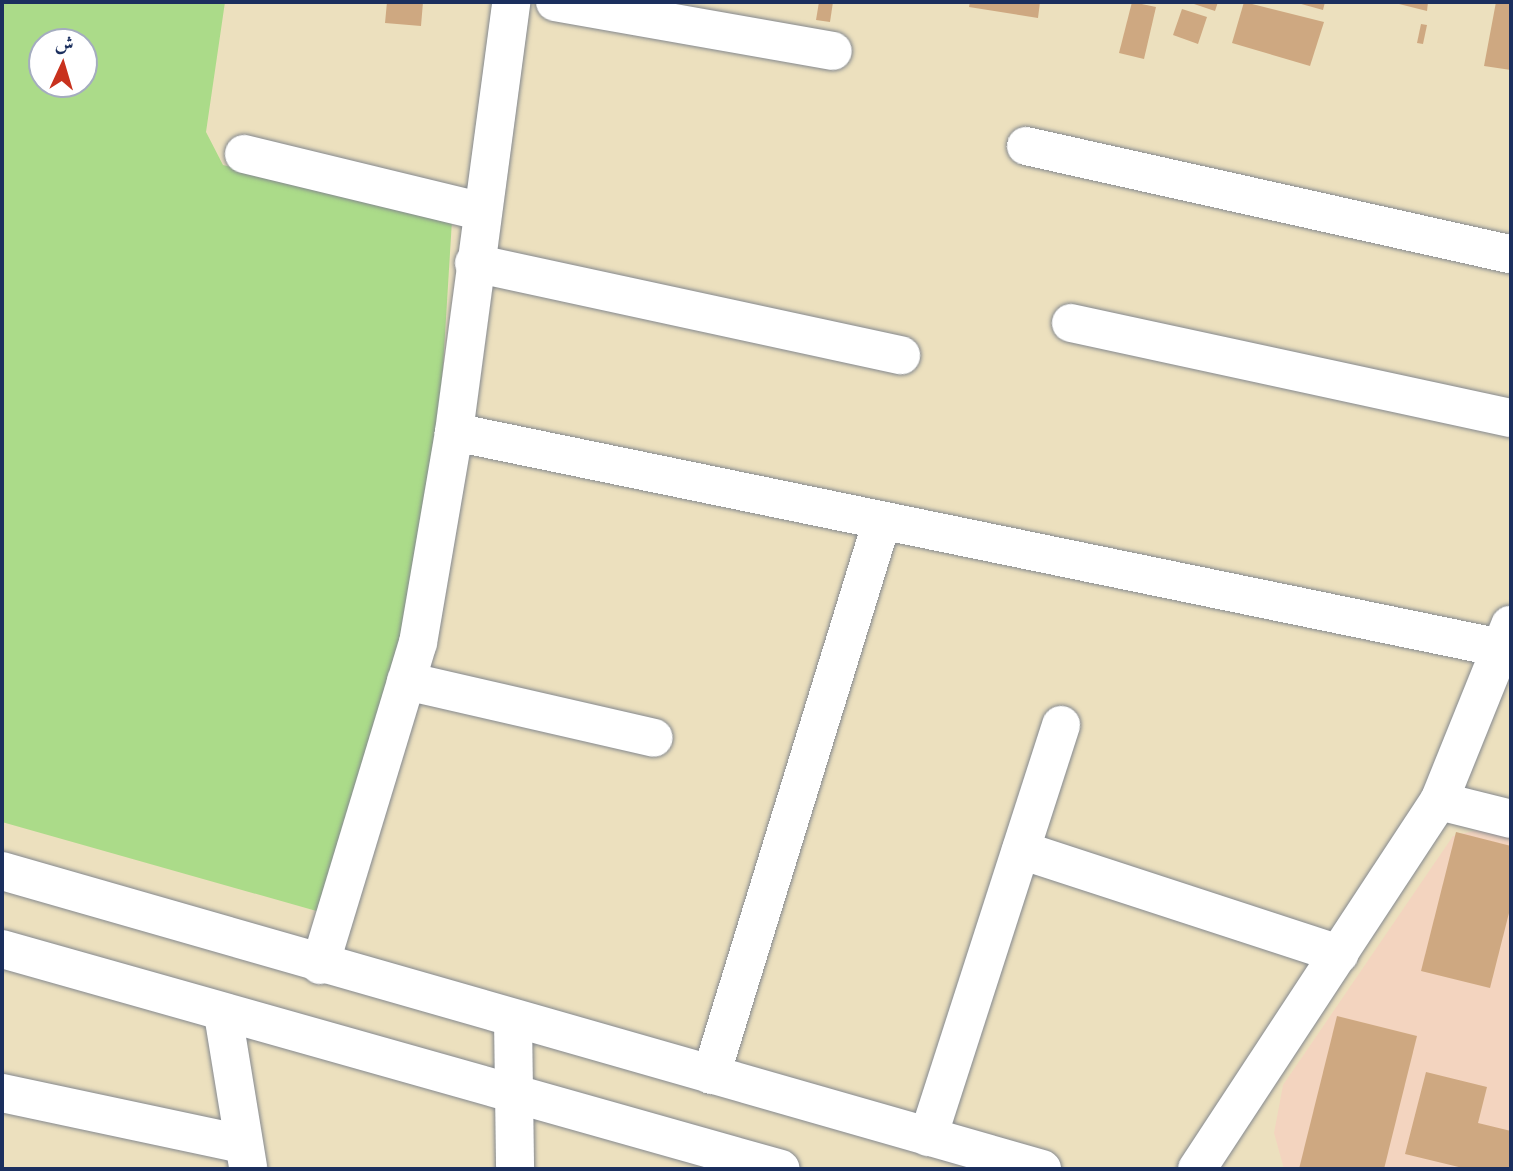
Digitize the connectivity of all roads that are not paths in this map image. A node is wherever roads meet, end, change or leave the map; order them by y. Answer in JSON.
{"nodes":[{"id":1,"x":511,"y":2,"type":"edge"},
{"id":2,"x":555,"y":2,"type":"edge"},
{"id":3,"x":833,"y":51,"type":"dead end"},
{"id":4,"x":1026,"y":146,"type":"dead end"},
{"id":5,"x":244,"y":154,"type":"dead end"},
{"id":6,"x":480,"y":211,"type":"junction"},
{"id":7,"x":1511,"y":254,"type":"edge"},
{"id":8,"x":474,"y":263,"type":"junction"},
{"id":9,"x":1071,"y":323,"type":"dead end"},
{"id":10,"x":901,"y":355,"type":"dead end"},
{"id":11,"x":1511,"y":418,"type":"edge"},
{"id":12,"x":454,"y":432,"type":"junction"},
{"id":13,"x":882,"y":520,"type":"junction"},
{"id":14,"x":1505,"y":651,"type":"edge"},
{"id":15,"x":406,"y":681,"type":"junction"},
{"id":16,"x":1061,"y":725,"type":"dead end"},
{"id":17,"x":654,"y":738,"type":"dead end"},
{"id":18,"x":1439,"y":801,"type":"junction"},
{"id":19,"x":1511,"y":819,"type":"edge"},
{"id":20,"x":1021,"y":850,"type":"junction"},
{"id":21,"x":2,"y":871,"type":"edge"},
{"id":22,"x":2,"y":948,"type":"edge"},
{"id":23,"x":1339,"y":954,"type":"junction"},
{"id":24,"x":320,"y":965,"type":"junction"},
{"id":25,"x":223,"y":1014,"type":"junction"},
{"id":26,"x":513,"y":1020,"type":"junction"},
{"id":27,"x":711,"y":1075,"type":"junction"},
{"id":28,"x":2,"y":1093,"type":"edge"},
{"id":29,"x":515,"y":1094,"type":"junction"},
{"id":30,"x":928,"y":1137,"type":"junction"},
{"id":31,"x":245,"y":1157,"type":"edge"},
{"id":32,"x":516,"y":1169,"type":"edge"},
{"id":33,"x":781,"y":1169,"type":"edge"},
{"id":34,"x":1042,"y":1169,"type":"edge"},
{"id":35,"x":1197,"y":1169,"type":"edge"}],
"edges":[{"from":1,"to":6,"type":"street"},
{"from":2,"to":3,"type":"street"},
{"from":4,"to":7,"type":"street"},
{"from":5,"to":6,"type":"street"},
{"from":6,"to":8,"type":"street"},
{"from":8,"to":10,"type":"street"},
{"from":8,"to":12,"type":"street"},
{"from":9,"to":11,"type":"street"},
{"from":12,"to":13,"type":"street"},
{"from":12,"to":15,"type":"street"},
{"from":13,"to":14,"type":"street"},
{"from":13,"to":27,"type":"street"},
{"from":14,"to":18,"type":"street"},
{"from":15,"to":17,"type":"street"},
{"from":15,"to":24,"type":"street"},
{"from":16,"to":20,"type":"street"},
{"from":18,"to":19,"type":"street"},
{"from":18,"to":23,"type":"street"},
{"from":20,"to":23,"type":"street"},
{"from":20,"to":30,"type":"street"},
{"from":21,"to":24,"type":"street"},
{"from":22,"to":25,"type":"street"},
{"from":23,"to":35,"type":"street"},
{"from":24,"to":26,"type":"street"},
{"from":25,"to":29,"type":"street"},
{"from":25,"to":31,"type":"street"},
{"from":26,"to":27,"type":"street"},
{"from":26,"to":29,"type":"street"},
{"from":27,"to":30,"type":"street"},
{"from":28,"to":31,"type":"street"},
{"from":29,"to":32,"type":"street"},
{"from":29,"to":33,"type":"street"},
{"from":30,"to":34,"type":"street"}]}
